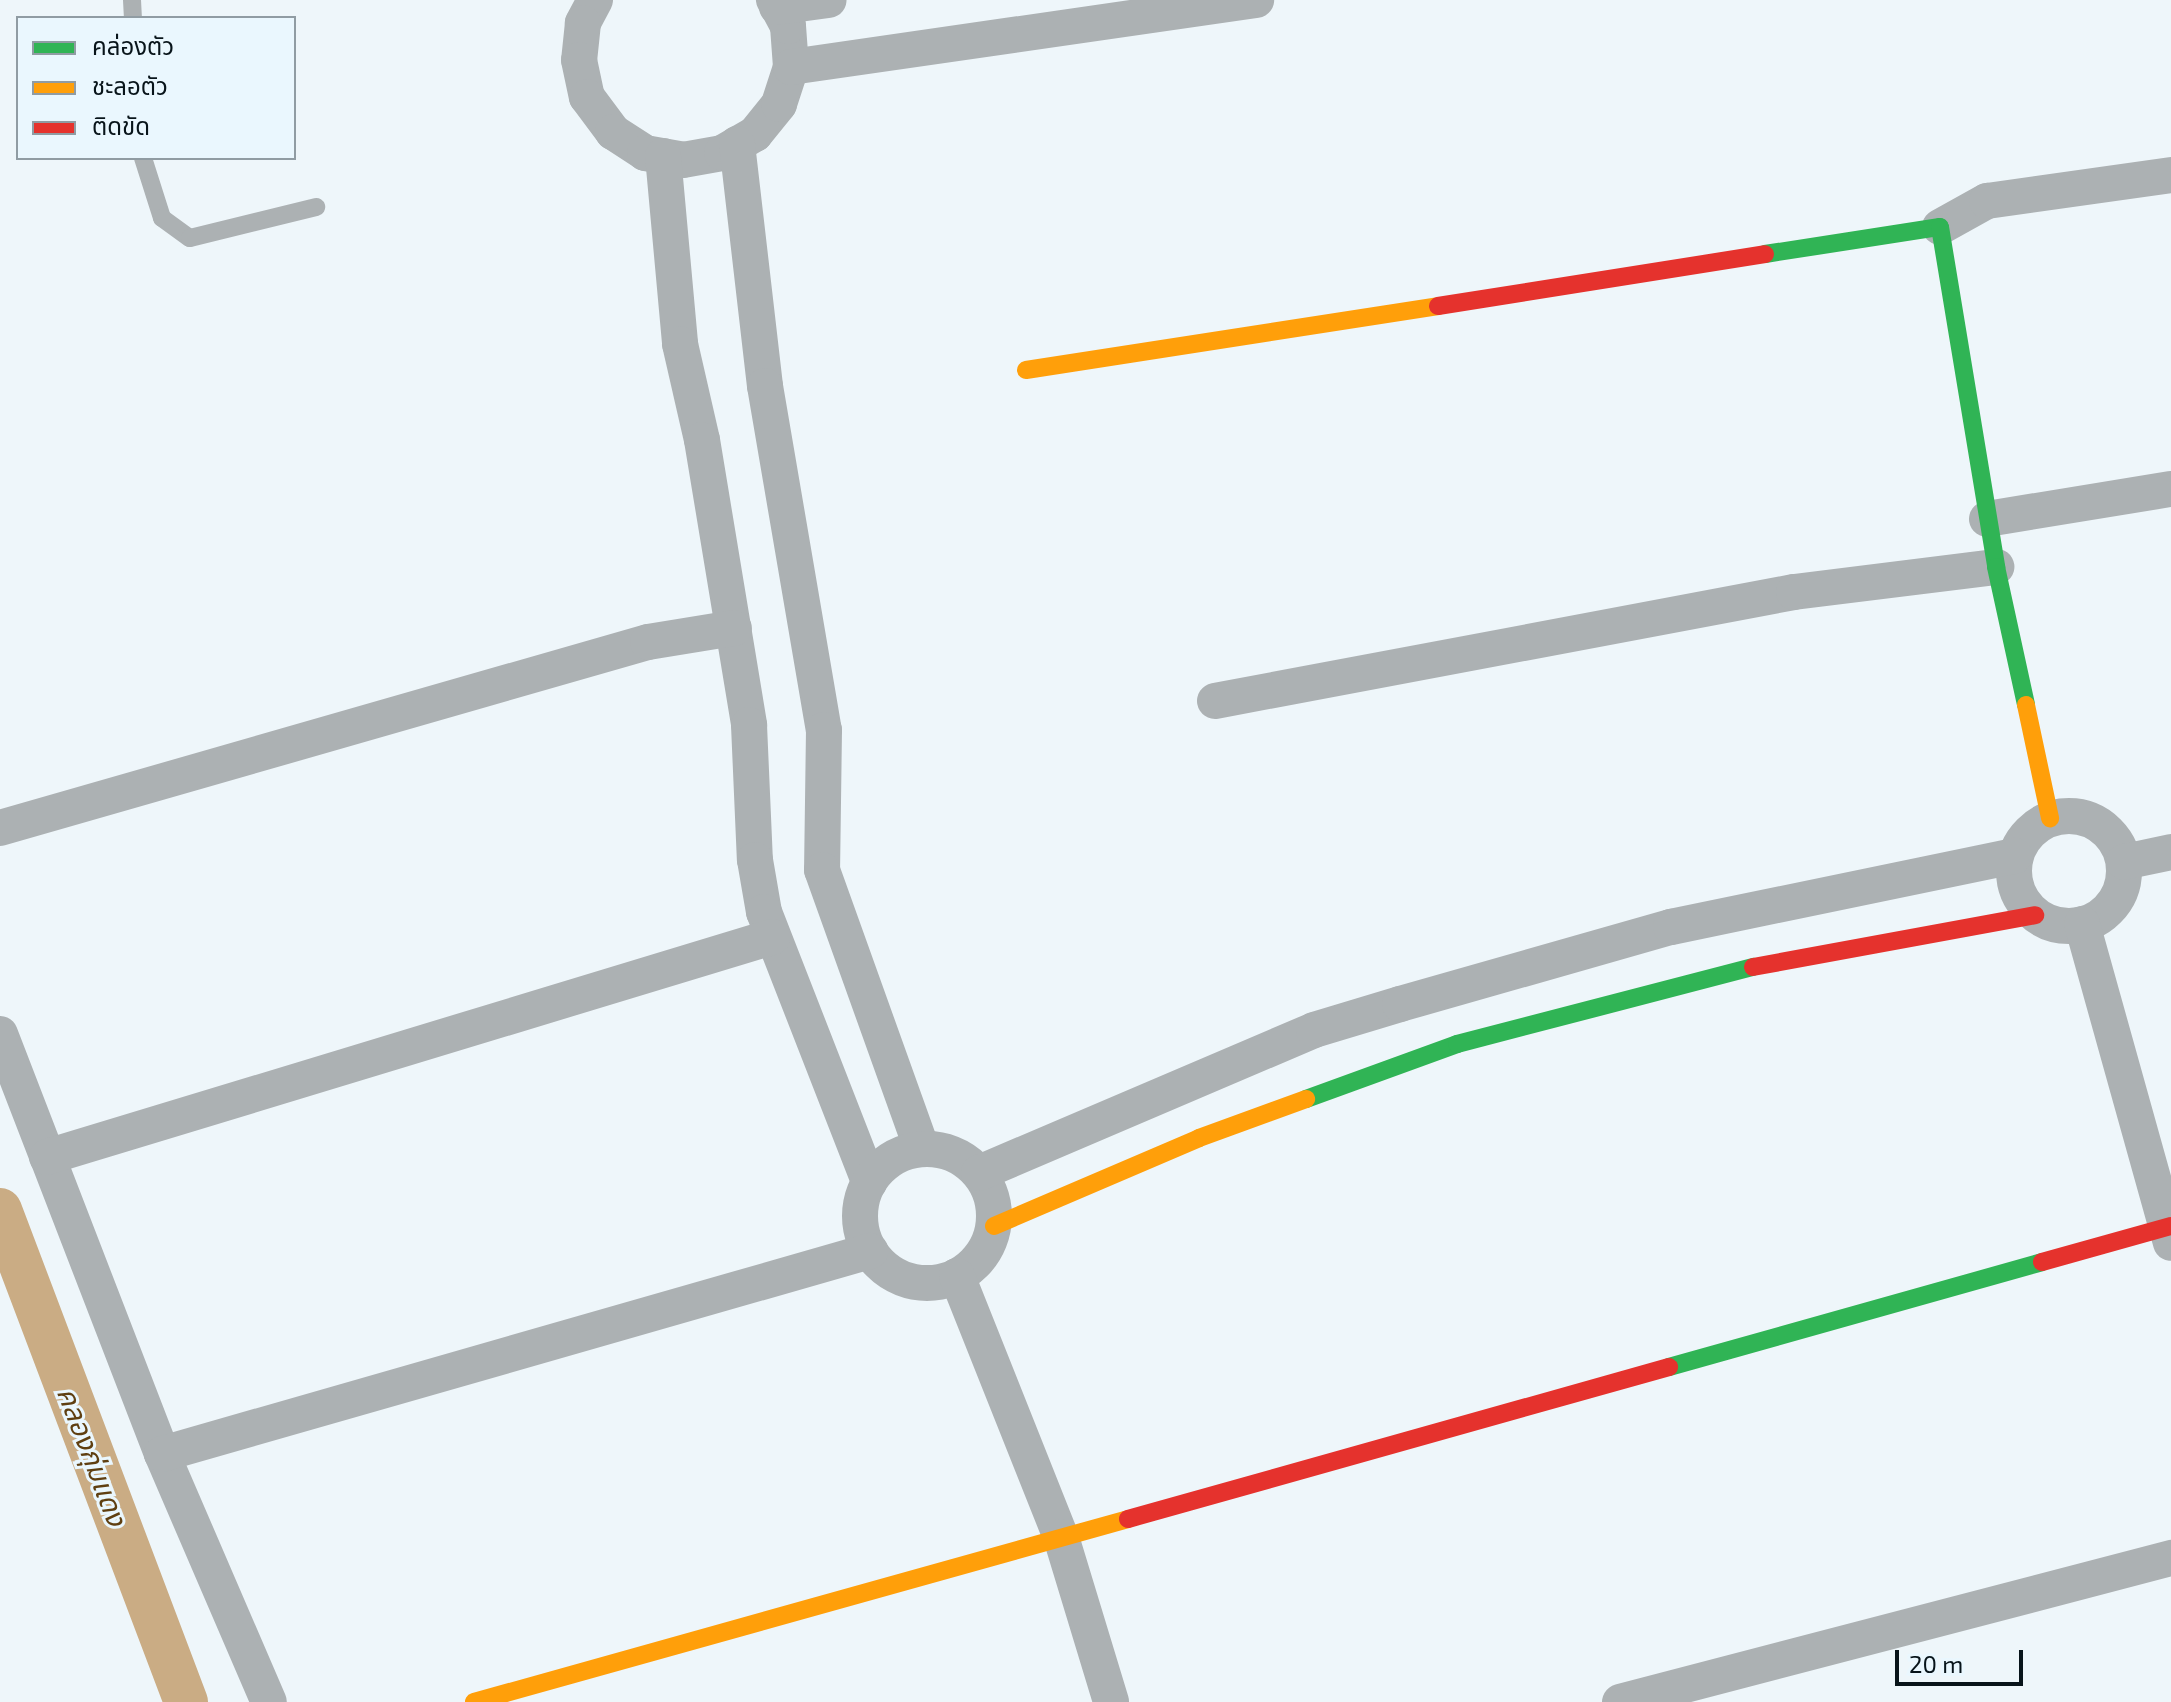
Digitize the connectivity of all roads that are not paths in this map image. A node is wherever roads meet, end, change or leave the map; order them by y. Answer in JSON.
{"nodes":[{"id":1,"x":595,"y":0,"type":"edge"},
{"id":2,"x":829,"y":0,"type":"edge"},
{"id":3,"x":1256,"y":0,"type":"edge"},
{"id":4,"x":776,"y":3,"type":"edge"},
{"id":5,"x":1053,"y":16,"type":"edge"},
{"id":6,"x":791,"y":67,"type":"junction"},
{"id":7,"x":737,"y":144,"type":"junction"},
{"id":8,"x":663,"y":156,"type":"junction"},
{"id":9,"x":144,"y":160,"type":"edge"},
{"id":10,"x":2171,"y":175,"type":"edge"},
{"id":11,"x":316,"y":207,"type":"dead end"},
{"id":12,"x":1940,"y":227,"type":"junction"},
{"id":13,"x":1026,"y":370,"type":"dead end"},
{"id":14,"x":2171,"y":489,"type":"edge"},
{"id":15,"x":1987,"y":519,"type":"junction"},
{"id":16,"x":1996,"y":567,"type":"junction"},
{"id":17,"x":734,"y":628,"type":"junction"},
{"id":18,"x":1215,"y":701,"type":"dead end"},
{"id":19,"x":2050,"y":818,"type":"junction"},
{"id":20,"x":0,"y":828,"type":"edge"},
{"id":21,"x":2171,"y":852,"type":"edge"},
{"id":22,"x":2015,"y":856,"type":"junction"},
{"id":23,"x":2124,"y":862,"type":"junction"},
{"id":24,"x":2035,"y":915,"type":"junction"},
{"id":25,"x":2082,"y":924,"type":"junction"},
{"id":26,"x":772,"y":937,"type":"junction"},
{"id":27,"x":0,"y":1034,"type":"edge"},
{"id":28,"x":922,"y":1149,"type":"junction"},
{"id":29,"x":47,"y":1157,"type":"junction"},
{"id":30,"x":979,"y":1173,"type":"junction"},
{"id":31,"x":869,"y":1182,"type":"junction"},
{"id":32,"x":994,"y":1226,"type":"junction"},
{"id":33,"x":2169,"y":1232,"type":"edge"},
{"id":34,"x":870,"y":1251,"type":"junction"},
{"id":35,"x":957,"y":1276,"type":"junction"},
{"id":36,"x":162,"y":1454,"type":"junction"},
{"id":37,"x":1061,"y":1537,"type":"junction"},
{"id":38,"x":2171,"y":1558,"type":"edge"},
{"id":39,"x":269,"y":1702,"type":"edge"},
{"id":40,"x":474,"y":1702,"type":"edge"},
{"id":41,"x":1111,"y":1702,"type":"edge"},
{"id":42,"x":1620,"y":1702,"type":"edge"}],
"edges":[{"from":1,"to":8,"type":"street"},
{"from":2,"to":4,"type":"street"},
{"from":3,"to":5,"type":"street"},
{"from":4,"to":6,"type":"street"},
{"from":5,"to":6,"type":"street"},
{"from":6,"to":7,"type":"street"},
{"from":7,"to":8,"type":"street"},
{"from":7,"to":28,"type":"street"},
{"from":8,"to":17,"type":"street"},
{"from":9,"to":11,"type":"lane"},
{"from":10,"to":12,"type":"street"},
{"from":12,"to":13,"type":"street"},
{"from":12,"to":15,"type":"street"},
{"from":14,"to":15,"type":"street"},
{"from":15,"to":16,"type":"street"},
{"from":16,"to":18,"type":"street"},
{"from":16,"to":19,"type":"street"},
{"from":17,"to":20,"type":"street"},
{"from":17,"to":26,"type":"street"},
{"from":19,"to":22,"type":"street"},
{"from":19,"to":23,"type":"street"},
{"from":21,"to":23,"type":"street"},
{"from":22,"to":24,"type":"street"},
{"from":22,"to":30,"type":"street"},
{"from":23,"to":25,"type":"street"},
{"from":24,"to":25,"type":"street"},
{"from":24,"to":32,"type":"street"},
{"from":25,"to":33,"type":"street"},
{"from":26,"to":29,"type":"street"},
{"from":26,"to":31,"type":"street"},
{"from":27,"to":29,"type":"street"},
{"from":28,"to":30,"type":"street"},
{"from":28,"to":31,"type":"street"},
{"from":29,"to":36,"type":"street"},
{"from":30,"to":32,"type":"street"},
{"from":31,"to":34,"type":"street"},
{"from":32,"to":35,"type":"street"},
{"from":33,"to":37,"type":"street"},
{"from":34,"to":35,"type":"street"},
{"from":34,"to":36,"type":"street"},
{"from":35,"to":37,"type":"street"},
{"from":36,"to":39,"type":"street"},
{"from":37,"to":40,"type":"street"},
{"from":37,"to":41,"type":"street"},
{"from":38,"to":42,"type":"street"}]}
